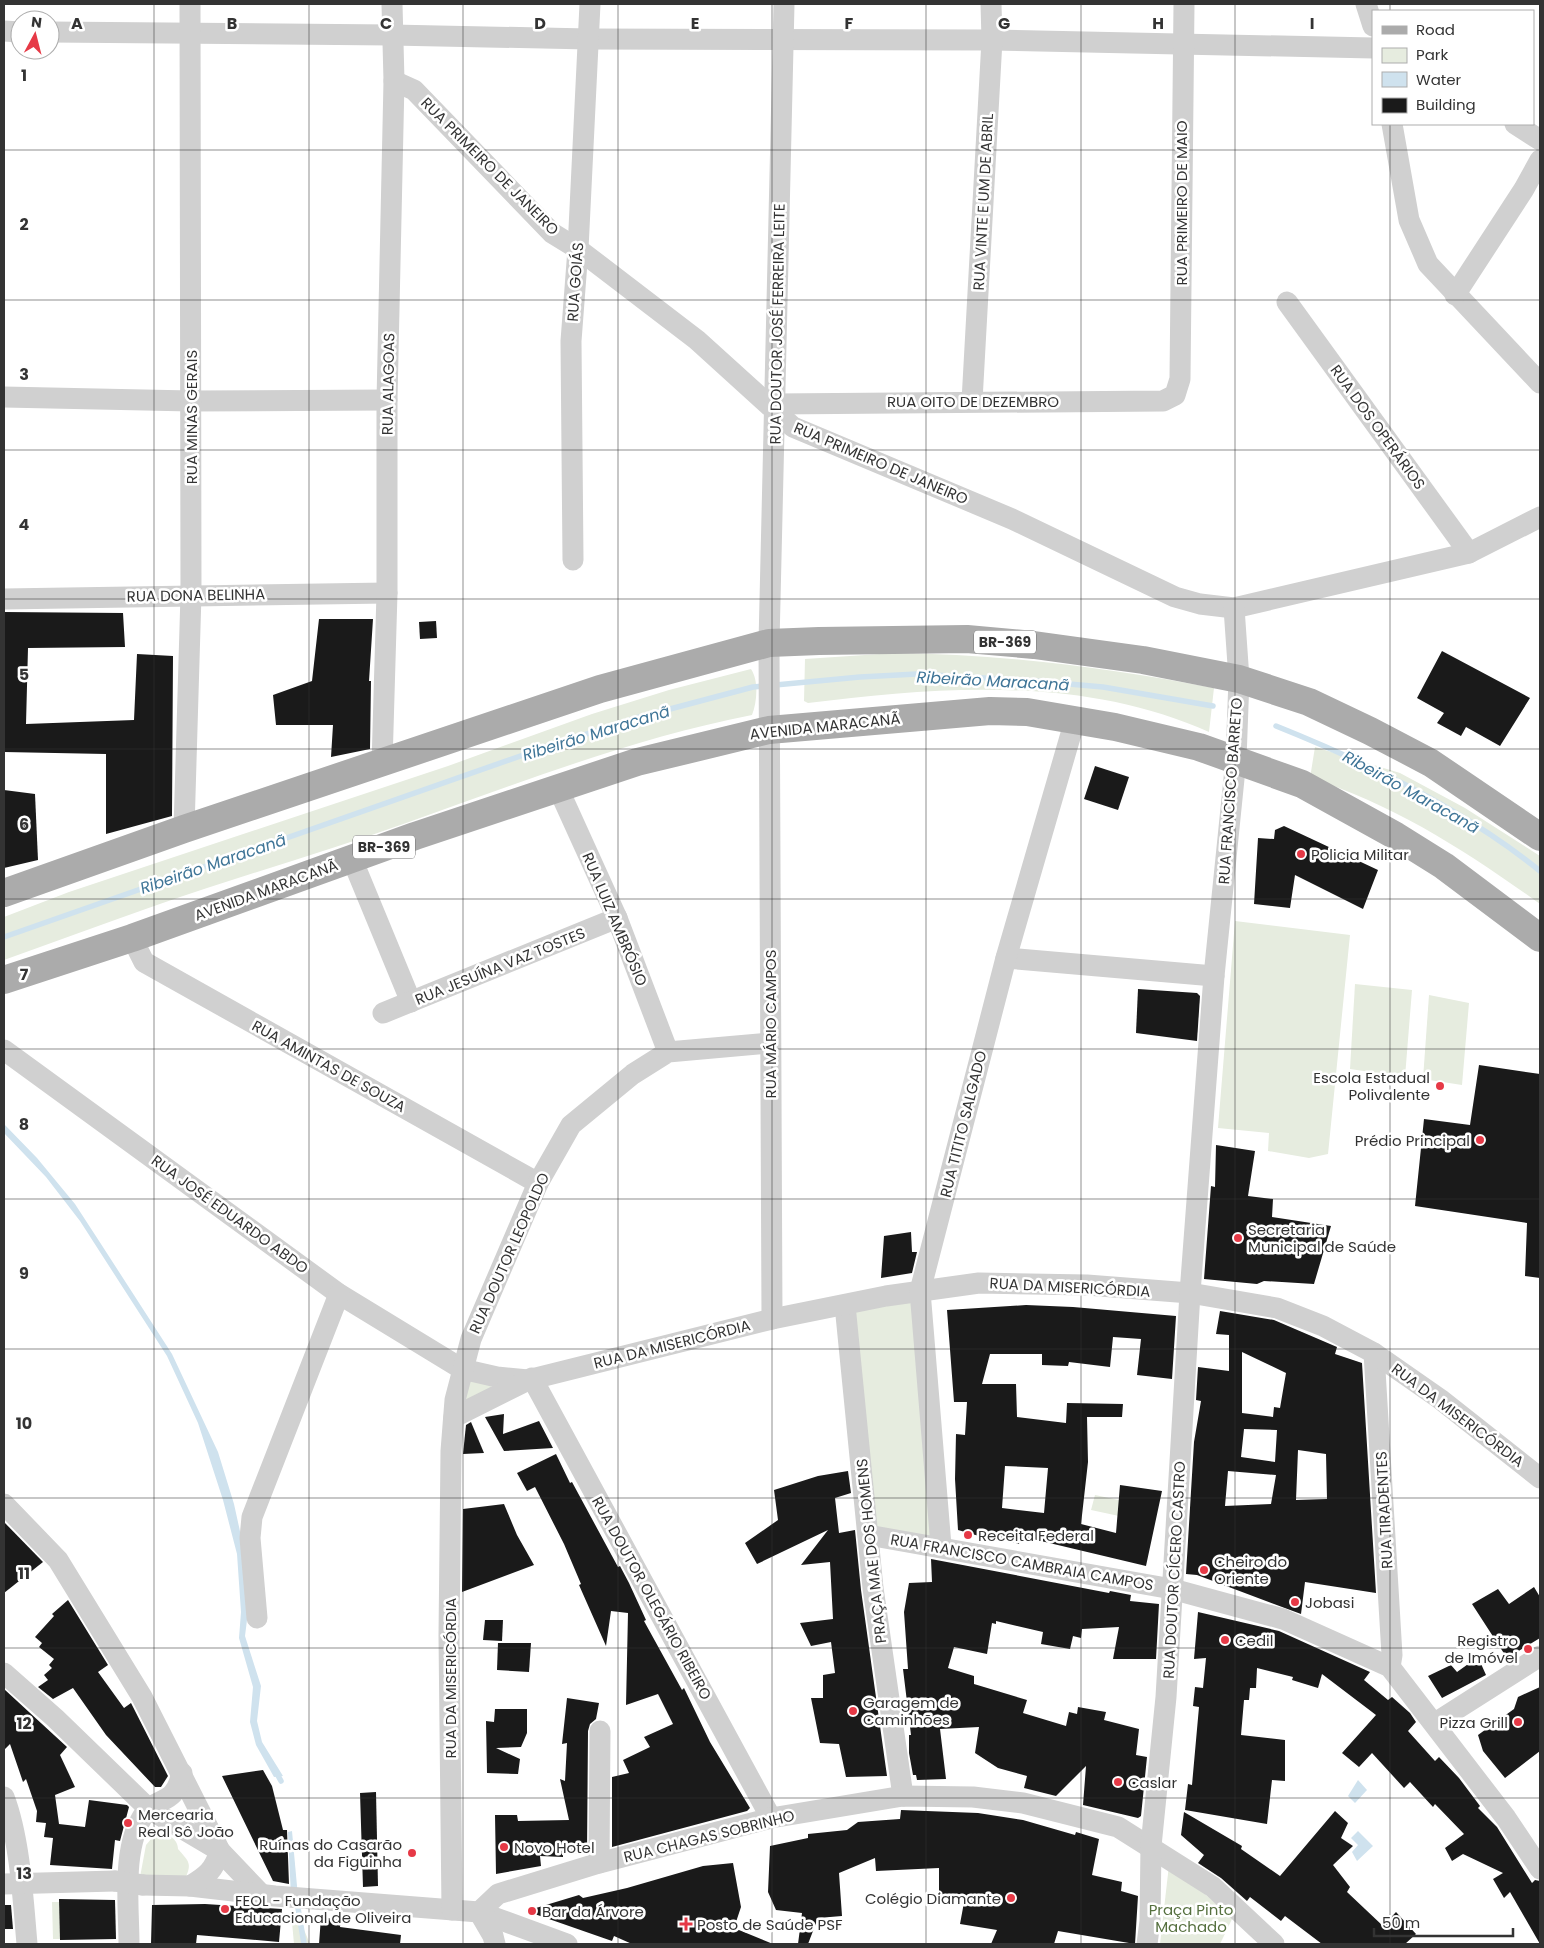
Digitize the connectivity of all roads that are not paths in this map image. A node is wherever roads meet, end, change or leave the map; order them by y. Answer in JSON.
{"nodes":[{"id":1,"x":190,"y":4,"type":"edge"},
{"id":2,"x":392,"y":4,"type":"edge"},
{"id":3,"x":590,"y":4,"type":"edge"},
{"id":4,"x":784,"y":4,"type":"edge"},
{"id":5,"x":991,"y":4,"type":"edge"},
{"id":6,"x":1184,"y":4,"type":"edge"},
{"id":7,"x":1366,"y":4,"type":"edge"},
{"id":8,"x":1372,"y":23,"type":"edge"},
{"id":9,"x":60,"y":32,"type":"edge"},
{"id":10,"x":190,"y":33,"type":"junction"},
{"id":11,"x":392,"y":34,"type":"junction"},
{"id":12,"x":589,"y":39,"type":"junction"},
{"id":13,"x":784,"y":39,"type":"junction"},
{"id":14,"x":992,"y":40,"type":"junction"},
{"id":15,"x":1182,"y":45,"type":"junction"},
{"id":16,"x":1372,"y":48,"type":"edge"},
{"id":17,"x":394,"y":81,"type":"junction"},
{"id":18,"x":1392,"y":125,"type":"edge"},
{"id":19,"x":1517,"y":125,"type":"edge"},
{"id":20,"x":1540,"y":140,"type":"edge"},
{"id":21,"x":1540,"y":160,"type":"edge"},
{"id":22,"x":578,"y":249,"type":"junction"},
{"id":23,"x":1455,"y":295,"type":"junction"},
{"id":24,"x":1287,"y":302,"type":"dead end"},
{"id":25,"x":1540,"y":383,"type":"edge"},
{"id":26,"x":4,"y":397,"type":"edge"},
{"id":27,"x":1170,"y":399,"type":"joint"},
{"id":28,"x":387,"y":400,"type":"junction"},
{"id":29,"x":191,"y":401,"type":"junction"},
{"id":30,"x":972,"y":401,"type":"junction"},
{"id":31,"x":775,"y":407,"type":"junction"},
{"id":32,"x":1540,"y":516,"type":"edge"},
{"id":33,"x":1469,"y":553,"type":"junction"},
{"id":34,"x":573,"y":560,"type":"dead end"},
{"id":35,"x":387,"y":593,"type":"junction"},
{"id":36,"x":191,"y":594,"type":"junction"},
{"id":37,"x":4,"y":599,"type":"edge"},
{"id":38,"x":1234,"y":608,"type":"junction"},
{"id":39,"x":769,"y":651,"type":"junction"},
{"id":40,"x":1239,"y":679,"type":"junction"},
{"id":41,"x":769,"y":719,"type":"junction"},
{"id":42,"x":1074,"y":720,"type":"junction"},
{"id":43,"x":1236,"y":759,"type":"junction"},
{"id":44,"x":382,"y":764,"type":"junction"},
{"id":45,"x":558,"y":788,"type":"junction"},
{"id":46,"x":184,"y":829,"type":"junction"},
{"id":47,"x":1540,"y":837,"type":"edge"},
{"id":48,"x":352,"y":859,"type":"junction"},
{"id":49,"x":4,"y":894,"type":"edge"},
{"id":50,"x":617,"y":918,"type":"junction"},
{"id":51,"x":132,"y":938,"type":"junction"},
{"id":52,"x":1540,"y":938,"type":"edge"},
{"id":53,"x":1006,"y":958,"type":"junction"},
{"id":54,"x":1214,"y":976,"type":"junction"},
{"id":55,"x":4,"y":980,"type":"edge"},
{"id":56,"x":412,"y":1002,"type":"junction"},
{"id":57,"x":383,"y":1013,"type":"dead end"},
{"id":58,"x":770,"y":1043,"type":"junction"},
{"id":59,"x":668,"y":1052,"type":"junction"},
{"id":60,"x":6,"y":1056,"type":"edge"},
{"id":61,"x":538,"y":1184,"type":"junction"},
{"id":62,"x":920,"y":1291,"type":"junction"},
{"id":63,"x":1190,"y":1293,"type":"junction"},
{"id":64,"x":340,"y":1294,"type":"junction"},
{"id":65,"x":845,"y":1305,"type":"junction"},
{"id":66,"x":772,"y":1319,"type":"junction"},
{"id":67,"x":1374,"y":1353,"type":"junction"},
{"id":68,"x":462,"y":1369,"type":"junction"},
{"id":69,"x":530,"y":1379,"type":"junction"},
{"id":70,"x":454,"y":1417,"type":"junction"},
{"id":71,"x":1540,"y":1478,"type":"edge"},
{"id":72,"x":4,"y":1504,"type":"edge"},
{"id":73,"x":868,"y":1535,"type":"junction"},
{"id":74,"x":941,"y":1546,"type":"junction"},
{"id":75,"x":1172,"y":1590,"type":"junction"},
{"id":76,"x":257,"y":1618,"type":"dead end"},
{"id":77,"x":1540,"y":1656,"type":"edge"},
{"id":78,"x":1390,"y":1667,"type":"junction"},
{"id":79,"x":4,"y":1673,"type":"edge"},
{"id":80,"x":1435,"y":1722,"type":"junction"},
{"id":81,"x":600,"y":1731,"type":"dead end"},
{"id":82,"x":182,"y":1773,"type":"junction"},
{"id":83,"x":903,"y":1796,"type":"junction"},
{"id":84,"x":4,"y":1797,"type":"edge"},
{"id":85,"x":149,"y":1809,"type":"junction"},
{"id":86,"x":771,"y":1818,"type":"junction"},
{"id":87,"x":178,"y":1826,"type":"junction"},
{"id":88,"x":136,"y":1830,"type":"junction"},
{"id":89,"x":1151,"y":1846,"type":"junction"},
{"id":90,"x":220,"y":1851,"type":"junction"},
{"id":91,"x":599,"y":1863,"type":"junction"},
{"id":92,"x":1540,"y":1869,"type":"edge"},
{"id":93,"x":12,"y":1884,"type":"edge"},
{"id":94,"x":190,"y":1886,"type":"junction"},
{"id":95,"x":260,"y":1894,"type":"junction"},
{"id":96,"x":452,"y":1910,"type":"junction"},
{"id":97,"x":479,"y":1912,"type":"junction"},
{"id":98,"x":27,"y":1944,"type":"edge"},
{"id":99,"x":129,"y":1944,"type":"edge"},
{"id":100,"x":495,"y":1944,"type":"edge"},
{"id":101,"x":566,"y":1944,"type":"edge"},
{"id":102,"x":1147,"y":1944,"type":"edge"},
{"id":103,"x":1274,"y":1944,"type":"edge"}],
"edges":[{"from":1,"to":10,"type":"street","name":"RUA MINAS GERAIS"},
{"from":2,"to":11,"type":"street","name":"RUA ALAGOAS"},
{"from":3,"to":12,"type":"street","name":"RUA GOIÁS"},
{"from":4,"to":13,"type":"street","name":"RUA DOUTOR JOSÉ FERREIRA LEITE"},
{"from":5,"to":14,"type":"street","name":"RUA VINTE E UM DE ABRIL"},
{"from":6,"to":15,"type":"street","name":"RUA PRIMEIRO DE MAIO"},
{"from":7,"to":8,"type":"street"},
{"from":9,"to":10,"type":"street"},
{"from":10,"to":11,"type":"street"},
{"from":10,"to":29,"type":"street","name":"RUA MINAS GERAIS"},
{"from":11,"to":12,"type":"street"},
{"from":11,"to":17,"type":"street","name":"RUA ALAGOAS"},
{"from":12,"to":13,"type":"street"},
{"from":12,"to":22,"type":"street","name":"RUA GOIÁS"},
{"from":13,"to":14,"type":"street"},
{"from":13,"to":31,"type":"street","name":"RUA DOUTOR JOSÉ FERREIRA LEITE"},
{"from":14,"to":15,"type":"street"},
{"from":14,"to":30,"type":"street","name":"RUA VINTE E UM DE ABRIL"},
{"from":15,"to":16,"type":"street"},
{"from":15,"to":27,"type":"street","name":"RUA PRIMEIRO DE MAIO"},
{"from":17,"to":22,"type":"street","name":"RUA PRIMEIRO DE JANEIRO"},
{"from":17,"to":28,"type":"street","name":"RUA ALAGOAS"},
{"from":18,"to":23,"type":"street"},
{"from":19,"to":20,"type":"street"},
{"from":21,"to":23,"type":"street"},
{"from":22,"to":31,"type":"street","name":"RUA PRIMEIRO DE JANEIRO"},
{"from":22,"to":34,"type":"street","name":"RUA GOIÁS"},
{"from":23,"to":25,"type":"street"},
{"from":24,"to":33,"type":"street","name":"RUA DOS OPERÁRIOS"},
{"from":26,"to":29,"type":"street"},
{"from":27,"to":30,"type":"street","name":"RUA OITO DE DEZEMBRO"},
{"from":28,"to":29,"type":"street"},
{"from":28,"to":35,"type":"street","name":"RUA ALAGOAS"},
{"from":29,"to":36,"type":"street","name":"RUA MINAS GERAIS"},
{"from":30,"to":31,"type":"street","name":"RUA OITO DE DEZEMBRO"},
{"from":31,"to":38,"type":"street","name":"RUA PRIMEIRO DE JANEIRO"},
{"from":31,"to":39,"type":"street","name":"RUA DOUTOR JOSÉ FERREIRA LEITE"},
{"from":32,"to":33,"type":"street"},
{"from":33,"to":38,"type":"street"},
{"from":35,"to":36,"type":"street","name":"RUA DONA BELINHA"},
{"from":35,"to":44,"type":"street","name":"RUA ALAGOAS"},
{"from":36,"to":37,"type":"street","name":"RUA DONA BELINHA"},
{"from":36,"to":46,"type":"street","name":"RUA MINAS GERAIS"},
{"from":38,"to":40,"type":"street","name":"RUA FRANCISCO BARRETO"},
{"from":39,"to":40,"type":"main road","number":"BR-369"},
{"from":39,"to":41,"type":"street","name":"RUA DOUTOR JOSÉ FERREIRA LEITE"},
{"from":39,"to":44,"type":"main road","number":"BR-369"},
{"from":40,"to":43,"type":"street","name":"RUA FRANCISCO BARRETO"},
{"from":40,"to":47,"type":"main road","number":"BR-369"},
{"from":41,"to":42,"type":"main road","name":"AVENIDA MARACANÃ","number":"BR-369"},
{"from":41,"to":45,"type":"main road","name":"AVENIDA MARACANÃ","number":"BR-369"},
{"from":41,"to":58,"type":"street","name":"RUA MÁRIO CAMPOS"},
{"from":42,"to":43,"type":"main road","name":"AVENIDA MARACANÃ","number":"BR-369"},
{"from":42,"to":53,"type":"street","name":"RUA TITITO SALGADO"},
{"from":43,"to":52,"type":"main road","name":"AVENIDA MARACANÃ","number":"BR-369"},
{"from":43,"to":54,"type":"street","name":"RUA FRANCISCO BARRETO"},
{"from":44,"to":46,"type":"main road","number":"BR-369"},
{"from":45,"to":48,"type":"main road","name":"AVENIDA MARACANÃ","number":"BR-369"},
{"from":45,"to":50,"type":"street","name":"RUA LUIZ AMBRÓSIO"},
{"from":46,"to":49,"type":"main road","number":"BR-369"},
{"from":48,"to":51,"type":"main road","name":"AVENIDA MARACANÃ","number":"BR-369"},
{"from":48,"to":56,"type":"street"},
{"from":50,"to":56,"type":"street","name":"RUA JESUÍNA VAZ TOSTES"},
{"from":50,"to":59,"type":"street","name":"RUA LUIZ AMBRÓSIO"},
{"from":51,"to":55,"type":"main road","name":"AVENIDA MARACANÃ","number":"BR-369"},
{"from":51,"to":61,"type":"street","name":"RUA AMINTAS DE SOUZA"},
{"from":53,"to":54,"type":"street"},
{"from":53,"to":62,"type":"street","name":"RUA TITITO SALGADO"},
{"from":54,"to":63,"type":"street","name":"RUA FRANCISCO BARRETO"},
{"from":56,"to":57,"type":"street","name":"RUA JESUÍNA VAZ TOSTES"},
{"from":58,"to":59,"type":"street","name":"RUA DOUTOR LEOPOLDO"},
{"from":58,"to":66,"type":"street","name":"RUA MÁRIO CAMPOS"},
{"from":59,"to":61,"type":"street","name":"RUA DOUTOR LEOPOLDO"},
{"from":60,"to":64,"type":"street","name":"RUA JOSÉ EDUARDO ABDO"},
{"from":61,"to":68,"type":"street","name":"RUA DOUTOR LEOPOLDO"},
{"from":62,"to":63,"type":"street","name":"RUA DA MISERICÓRDIA"},
{"from":62,"to":65,"type":"street","name":"RUA DA MISERICÓRDIA"},
{"from":62,"to":74,"type":"street"},
{"from":63,"to":67,"type":"street","name":"RUA DA MISERICÓRDIA"},
{"from":63,"to":75,"type":"street","name":"RUA DOUTOR CÍCERO CASTRO"},
{"from":64,"to":68,"type":"street","name":"RUA JOSÉ EDUARDO ABDO"},
{"from":64,"to":76,"type":"street"},
{"from":65,"to":66,"type":"street","name":"RUA DA MISERICÓRDIA"},
{"from":65,"to":73,"type":"street","name":"PRAÇA MAE DOS HOMENS"},
{"from":66,"to":69,"type":"street","name":"RUA DA MISERICÓRDIA"},
{"from":67,"to":71,"type":"street","name":"RUA DA MISERICÓRDIA"},
{"from":67,"to":78,"type":"street","name":"RUA TIRADENTES"},
{"from":68,"to":69,"type":"street","name":"RUA DA MISERICÓRDIA"},
{"from":68,"to":70,"type":"street","name":"RUA DA MISERICÓRDIA"},
{"from":69,"to":70,"type":"street","name":"RUA DA MISERICÓRDIA"},
{"from":69,"to":86,"type":"street","name":"RUA DOUTOR OLEGÁRIO RIBEIRO"},
{"from":70,"to":96,"type":"street","name":"RUA DA MISERICÓRDIA"},
{"from":72,"to":82,"type":"street"},
{"from":73,"to":74,"type":"street","name":"RUA FRANCISCO CAMBRAIA CAMPOS"},
{"from":73,"to":83,"type":"street","name":"PRAÇA MAE DOS HOMENS"},
{"from":74,"to":75,"type":"street","name":"RUA FRANCISCO CAMBRAIA CAMPOS"},
{"from":75,"to":78,"type":"street","name":"RUA FRANCISCO CAMBRAIA CAMPOS"},
{"from":75,"to":89,"type":"street","name":"RUA DOUTOR CÍCERO CASTRO"},
{"from":77,"to":80,"type":"street"},
{"from":78,"to":80,"type":"street","name":"RUA FRANCISCO CAMBRAIA CAMPOS"},
{"from":79,"to":85,"type":"street"},
{"from":80,"to":92,"type":"street","name":"RUA FRANCISCO CAMBRAIA CAMPOS"},
{"from":81,"to":91,"type":"street"},
{"from":82,"to":85,"type":"street"},
{"from":82,"to":90,"type":"street"},
{"from":83,"to":86,"type":"street","name":"RUA CHAGAS SOBRINHO"},
{"from":83,"to":89,"type":"street","name":"RUA CHAGAS SOBRINHO"},
{"from":84,"to":93,"type":"street"},
{"from":85,"to":87,"type":"street"},
{"from":85,"to":88,"type":"street"},
{"from":86,"to":91,"type":"street","name":"RUA CHAGAS SOBRINHO"},
{"from":87,"to":88,"type":"street"},
{"from":87,"to":90,"type":"street"},
{"from":88,"to":99,"type":"street"},
{"from":89,"to":102,"type":"street"},
{"from":89,"to":103,"type":"street","name":"RUA CHAGAS SOBRINHO"},
{"from":90,"to":94,"type":"street"},
{"from":90,"to":95,"type":"street"},
{"from":91,"to":97,"type":"street","name":"RUA CHAGAS SOBRINHO"},
{"from":93,"to":94,"type":"street","bridge":true},
{"from":93,"to":98,"type":"street"},
{"from":94,"to":95,"type":"street"},
{"from":95,"to":96,"type":"street"},
{"from":96,"to":97,"type":"street"},
{"from":97,"to":100,"type":"street"},
{"from":97,"to":101,"type":"street"}]}
